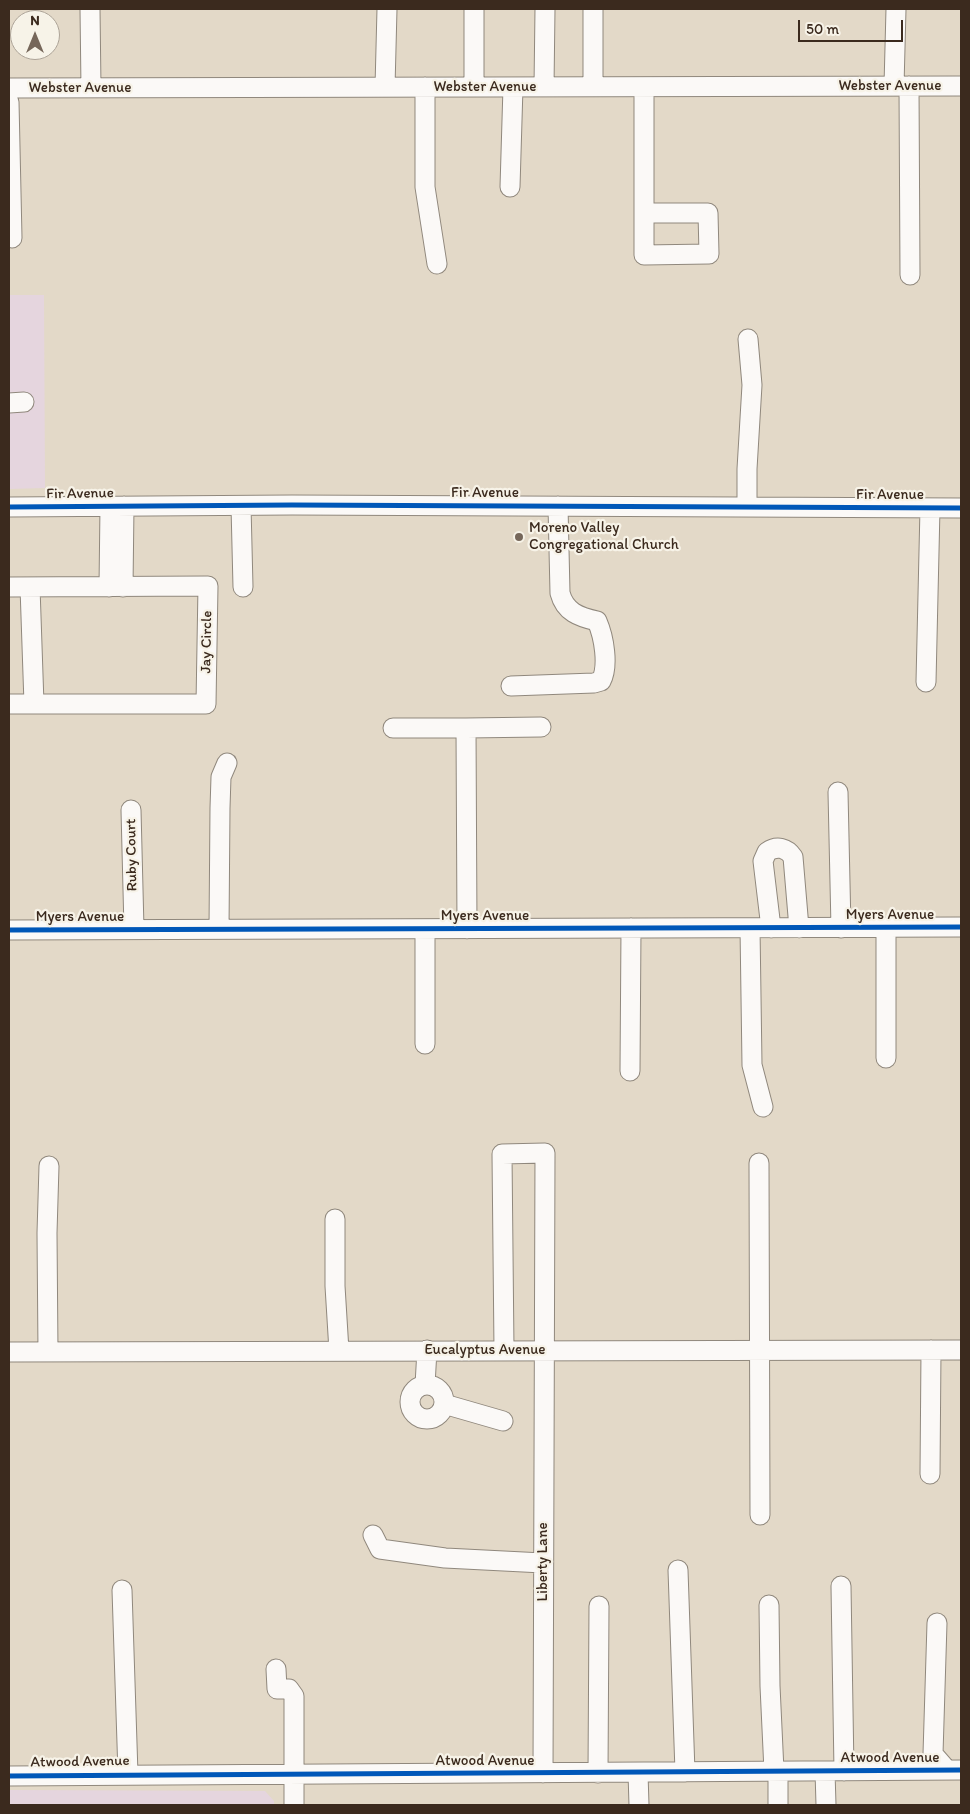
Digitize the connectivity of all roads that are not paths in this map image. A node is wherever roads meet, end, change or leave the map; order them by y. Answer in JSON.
{"nodes":[{"id":1,"x":90,"y":9,"type":"edge"},
{"id":2,"x":387,"y":9,"type":"edge"},
{"id":3,"x":474,"y":9,"type":"edge"},
{"id":4,"x":545,"y":9,"type":"edge"},
{"id":5,"x":593,"y":9,"type":"edge"},
{"id":6,"x":896,"y":9,"type":"edge"},
{"id":7,"x":902,"y":86,"type":"junction"},
{"id":8,"x":961,"y":86,"type":"edge"},
{"id":9,"x":385,"y":87,"type":"junction"},
{"id":10,"x":425,"y":87,"type":"junction"},
{"id":11,"x":474,"y":87,"type":"junction"},
{"id":12,"x":513,"y":87,"type":"junction"},
{"id":13,"x":544,"y":87,"type":"junction"},
{"id":14,"x":593,"y":87,"type":"junction"},
{"id":15,"x":644,"y":87,"type":"junction"},
{"id":16,"x":9,"y":88,"type":"edge"},
{"id":17,"x":91,"y":88,"type":"junction"},
{"id":18,"x":9,"y":102,"type":"edge"},
{"id":19,"x":510,"y":187,"type":"dead end"},
{"id":20,"x":644,"y":213,"type":"dead end"},
{"id":21,"x":12,"y":238,"type":"dead end"},
{"id":22,"x":437,"y":264,"type":"dead end"},
{"id":23,"x":910,"y":274,"type":"dead end"},
{"id":24,"x":748,"y":339,"type":"dead end"},
{"id":25,"x":117,"y":506,"type":"junction"},
{"id":26,"x":241,"y":506,"type":"junction"},
{"id":27,"x":558,"y":506,"type":"junction"},
{"id":28,"x":9,"y":507,"type":"edge"},
{"id":29,"x":747,"y":507,"type":"junction"},
{"id":30,"x":930,"y":508,"type":"junction"},
{"id":31,"x":961,"y":508,"type":"edge"},
{"id":32,"x":9,"y":587,"type":"edge"},
{"id":33,"x":30,"y":587,"type":"junction"},
{"id":34,"x":116,"y":587,"type":"junction"},
{"id":35,"x":243,"y":587,"type":"dead end"},
{"id":36,"x":926,"y":682,"type":"dead end"},
{"id":37,"x":511,"y":686,"type":"dead end"},
{"id":38,"x":9,"y":704,"type":"edge"},
{"id":39,"x":34,"y":704,"type":"junction"},
{"id":40,"x":541,"y":727,"type":"dead end"},
{"id":41,"x":393,"y":728,"type":"dead end"},
{"id":42,"x":466,"y":728,"type":"junction"},
{"id":43,"x":227,"y":763,"type":"dead end"},
{"id":44,"x":838,"y":792,"type":"dead end"},
{"id":45,"x":131,"y":810,"type":"dead end"},
{"id":46,"x":961,"y":927,"type":"edge"},
{"id":47,"x":631,"y":928,"type":"junction"},
{"id":48,"x":750,"y":928,"type":"junction"},
{"id":49,"x":771,"y":928,"type":"junction"},
{"id":50,"x":799,"y":928,"type":"junction"},
{"id":51,"x":840,"y":928,"type":"junction"},
{"id":52,"x":886,"y":928,"type":"junction"},
{"id":53,"x":134,"y":929,"type":"junction"},
{"id":54,"x":219,"y":929,"type":"junction"},
{"id":55,"x":425,"y":929,"type":"junction"},
{"id":56,"x":467,"y":929,"type":"junction"},
{"id":57,"x":9,"y":930,"type":"edge"},
{"id":58,"x":425,"y":1044,"type":"dead end"},
{"id":59,"x":886,"y":1058,"type":"dead end"},
{"id":60,"x":630,"y":1071,"type":"dead end"},
{"id":61,"x":763,"y":1107,"type":"dead end"},
{"id":62,"x":759,"y":1163,"type":"dead end"},
{"id":63,"x":49,"y":1166,"type":"dead end"},
{"id":64,"x":335,"y":1219,"type":"dead end"},
{"id":65,"x":427,"y":1350,"type":"junction"},
{"id":66,"x":504,"y":1350,"type":"junction"},
{"id":67,"x":543,"y":1350,"type":"junction"},
{"id":68,"x":760,"y":1350,"type":"junction"},
{"id":69,"x":931,"y":1350,"type":"junction"},
{"id":70,"x":961,"y":1350,"type":"edge"},
{"id":71,"x":339,"y":1351,"type":"junction"},
{"id":72,"x":9,"y":1352,"type":"edge"},
{"id":73,"x":48,"y":1352,"type":"junction"},
{"id":74,"x":425,"y":1385,"type":"junction"},
{"id":75,"x":444,"y":1404,"type":"junction"},
{"id":76,"x":503,"y":1420,"type":"dead end"},
{"id":77,"x":930,"y":1474,"type":"dead end"},
{"id":78,"x":760,"y":1515,"type":"dead end"},
{"id":79,"x":373,"y":1535,"type":"dead end"},
{"id":80,"x":543,"y":1563,"type":"junction"},
{"id":81,"x":678,"y":1570,"type":"dead end"},
{"id":82,"x":841,"y":1586,"type":"dead end"},
{"id":83,"x":122,"y":1590,"type":"dead end"},
{"id":84,"x":769,"y":1605,"type":"dead end"},
{"id":85,"x":599,"y":1606,"type":"dead end"},
{"id":86,"x":937,"y":1623,"type":"dead end"},
{"id":87,"x":276,"y":1669,"type":"dead end"},
{"id":88,"x":954,"y":1770,"type":"edge"},
{"id":89,"x":776,"y":1771,"type":"junction"},
{"id":90,"x":825,"y":1771,"type":"junction"},
{"id":91,"x":844,"y":1771,"type":"junction"},
{"id":92,"x":685,"y":1772,"type":"junction"},
{"id":93,"x":294,"y":1773,"type":"junction"},
{"id":94,"x":543,"y":1773,"type":"junction"},
{"id":95,"x":598,"y":1773,"type":"junction"},
{"id":96,"x":638,"y":1773,"type":"junction"},
{"id":97,"x":128,"y":1774,"type":"junction"},
{"id":98,"x":9,"y":1776,"type":"edge"},
{"id":99,"x":294,"y":1805,"type":"edge"},
{"id":100,"x":639,"y":1805,"type":"edge"},
{"id":101,"x":778,"y":1805,"type":"edge"},
{"id":102,"x":826,"y":1805,"type":"edge"}],
"edges":[{"from":1,"to":17,"type":"street"},
{"from":2,"to":9,"type":"street"},
{"from":3,"to":11,"type":"street"},
{"from":4,"to":13,"type":"street"},
{"from":5,"to":14,"type":"street"},
{"from":6,"to":7,"type":"street"},
{"from":7,"to":8,"type":"street","name":"Webster Avenue"},
{"from":7,"to":15,"type":"street","name":"Webster Avenue"},
{"from":7,"to":23,"type":"street"},
{"from":9,"to":10,"type":"street","name":"Webster Avenue"},
{"from":9,"to":17,"type":"street","name":"Webster Avenue"},
{"from":10,"to":11,"type":"street","name":"Webster Avenue"},
{"from":10,"to":22,"type":"street"},
{"from":11,"to":12,"type":"street","name":"Webster Avenue"},
{"from":12,"to":13,"type":"street","name":"Webster Avenue"},
{"from":12,"to":19,"type":"street"},
{"from":13,"to":14,"type":"street","name":"Webster Avenue"},
{"from":14,"to":15,"type":"street","name":"Webster Avenue"},
{"from":15,"to":20,"type":"street"},
{"from":16,"to":17,"type":"street","name":"Webster Avenue"},
{"from":18,"to":21,"type":"street"},
{"from":24,"to":29,"type":"street"},
{"from":25,"to":26,"type":"street","name":"Fir Avenue"},
{"from":25,"to":28,"type":"street","name":"Fir Avenue"},
{"from":25,"to":34,"type":"street"},
{"from":26,"to":27,"type":"street","name":"Fir Avenue"},
{"from":26,"to":35,"type":"street"},
{"from":27,"to":29,"type":"street","name":"Fir Avenue"},
{"from":27,"to":37,"type":"street"},
{"from":29,"to":30,"type":"street","name":"Fir Avenue"},
{"from":30,"to":31,"type":"street","name":"Fir Avenue"},
{"from":30,"to":36,"type":"street"},
{"from":32,"to":33,"type":"street","name":"Jay Circle"},
{"from":33,"to":34,"type":"street","name":"Jay Circle"},
{"from":33,"to":39,"type":"street"},
{"from":34,"to":39,"type":"street","name":"Jay Circle"},
{"from":38,"to":39,"type":"street","name":"Jay Circle"},
{"from":40,"to":42,"type":"street"},
{"from":41,"to":42,"type":"street"},
{"from":42,"to":56,"type":"street"},
{"from":43,"to":54,"type":"street"},
{"from":44,"to":51,"type":"street"},
{"from":45,"to":53,"type":"street","name":"Ruby Court"},
{"from":46,"to":52,"type":"street","name":"Myers Avenue"},
{"from":47,"to":48,"type":"street","name":"Myers Avenue"},
{"from":47,"to":56,"type":"street","name":"Myers Avenue"},
{"from":47,"to":60,"type":"street"},
{"from":48,"to":49,"type":"street","name":"Myers Avenue"},
{"from":48,"to":61,"type":"street"},
{"from":49,"to":50,"type":"street","name":"Myers Avenue"},
{"from":49,"to":50,"type":"street"},
{"from":50,"to":51,"type":"street","name":"Myers Avenue"},
{"from":51,"to":52,"type":"street","name":"Myers Avenue"},
{"from":52,"to":59,"type":"street"},
{"from":53,"to":54,"type":"street","name":"Myers Avenue"},
{"from":53,"to":57,"type":"street","name":"Myers Avenue"},
{"from":54,"to":55,"type":"street","name":"Myers Avenue"},
{"from":55,"to":56,"type":"street","name":"Myers Avenue"},
{"from":55,"to":58,"type":"street"},
{"from":62,"to":68,"type":"street"},
{"from":63,"to":73,"type":"street"},
{"from":64,"to":71,"type":"street"},
{"from":65,"to":66,"type":"street","name":"Eucalyptus Avenue"},
{"from":65,"to":71,"type":"street","name":"Eucalyptus Avenue"},
{"from":65,"to":74,"type":"street"},
{"from":66,"to":67,"type":"street","name":"Eucalyptus Avenue"},
{"from":66,"to":67,"type":"street","name":"Liberty Lane"},
{"from":67,"to":68,"type":"street","name":"Eucalyptus Avenue"},
{"from":67,"to":80,"type":"street","name":"Liberty Lane"},
{"from":68,"to":69,"type":"street","name":"Eucalyptus Avenue"},
{"from":68,"to":78,"type":"street"},
{"from":69,"to":70,"type":"street","name":"Eucalyptus Avenue"},
{"from":69,"to":77,"type":"street"},
{"from":71,"to":73,"type":"street","name":"Eucalyptus Avenue"},
{"from":72,"to":73,"type":"street","name":"Eucalyptus Avenue"},
{"from":74,"to":75,"type":"street"},
{"from":74,"to":75,"type":"street"},
{"from":75,"to":76,"type":"street"},
{"from":79,"to":80,"type":"street"},
{"from":80,"to":94,"type":"street","name":"Liberty Lane"},
{"from":81,"to":92,"type":"street"},
{"from":82,"to":91,"type":"street"},
{"from":83,"to":97,"type":"street"},
{"from":84,"to":89,"type":"street"},
{"from":85,"to":95,"type":"street"},
{"from":86,"to":88,"type":"street"},
{"from":87,"to":93,"type":"street"},
{"from":88,"to":91,"type":"street","name":"Atwood Avenue"},
{"from":89,"to":90,"type":"street","name":"Atwood Avenue"},
{"from":89,"to":92,"type":"street","name":"Atwood Avenue"},
{"from":89,"to":101,"type":"street"},
{"from":90,"to":91,"type":"street","name":"Atwood Avenue"},
{"from":90,"to":102,"type":"street"},
{"from":92,"to":96,"type":"street","name":"Atwood Avenue"},
{"from":93,"to":94,"type":"street","name":"Atwood Avenue"},
{"from":93,"to":97,"type":"street","name":"Atwood Avenue"},
{"from":93,"to":99,"type":"street"},
{"from":94,"to":95,"type":"street","name":"Atwood Avenue"},
{"from":95,"to":96,"type":"street","name":"Atwood Avenue"},
{"from":96,"to":100,"type":"street"},
{"from":97,"to":98,"type":"street","name":"Atwood Avenue"}]}
